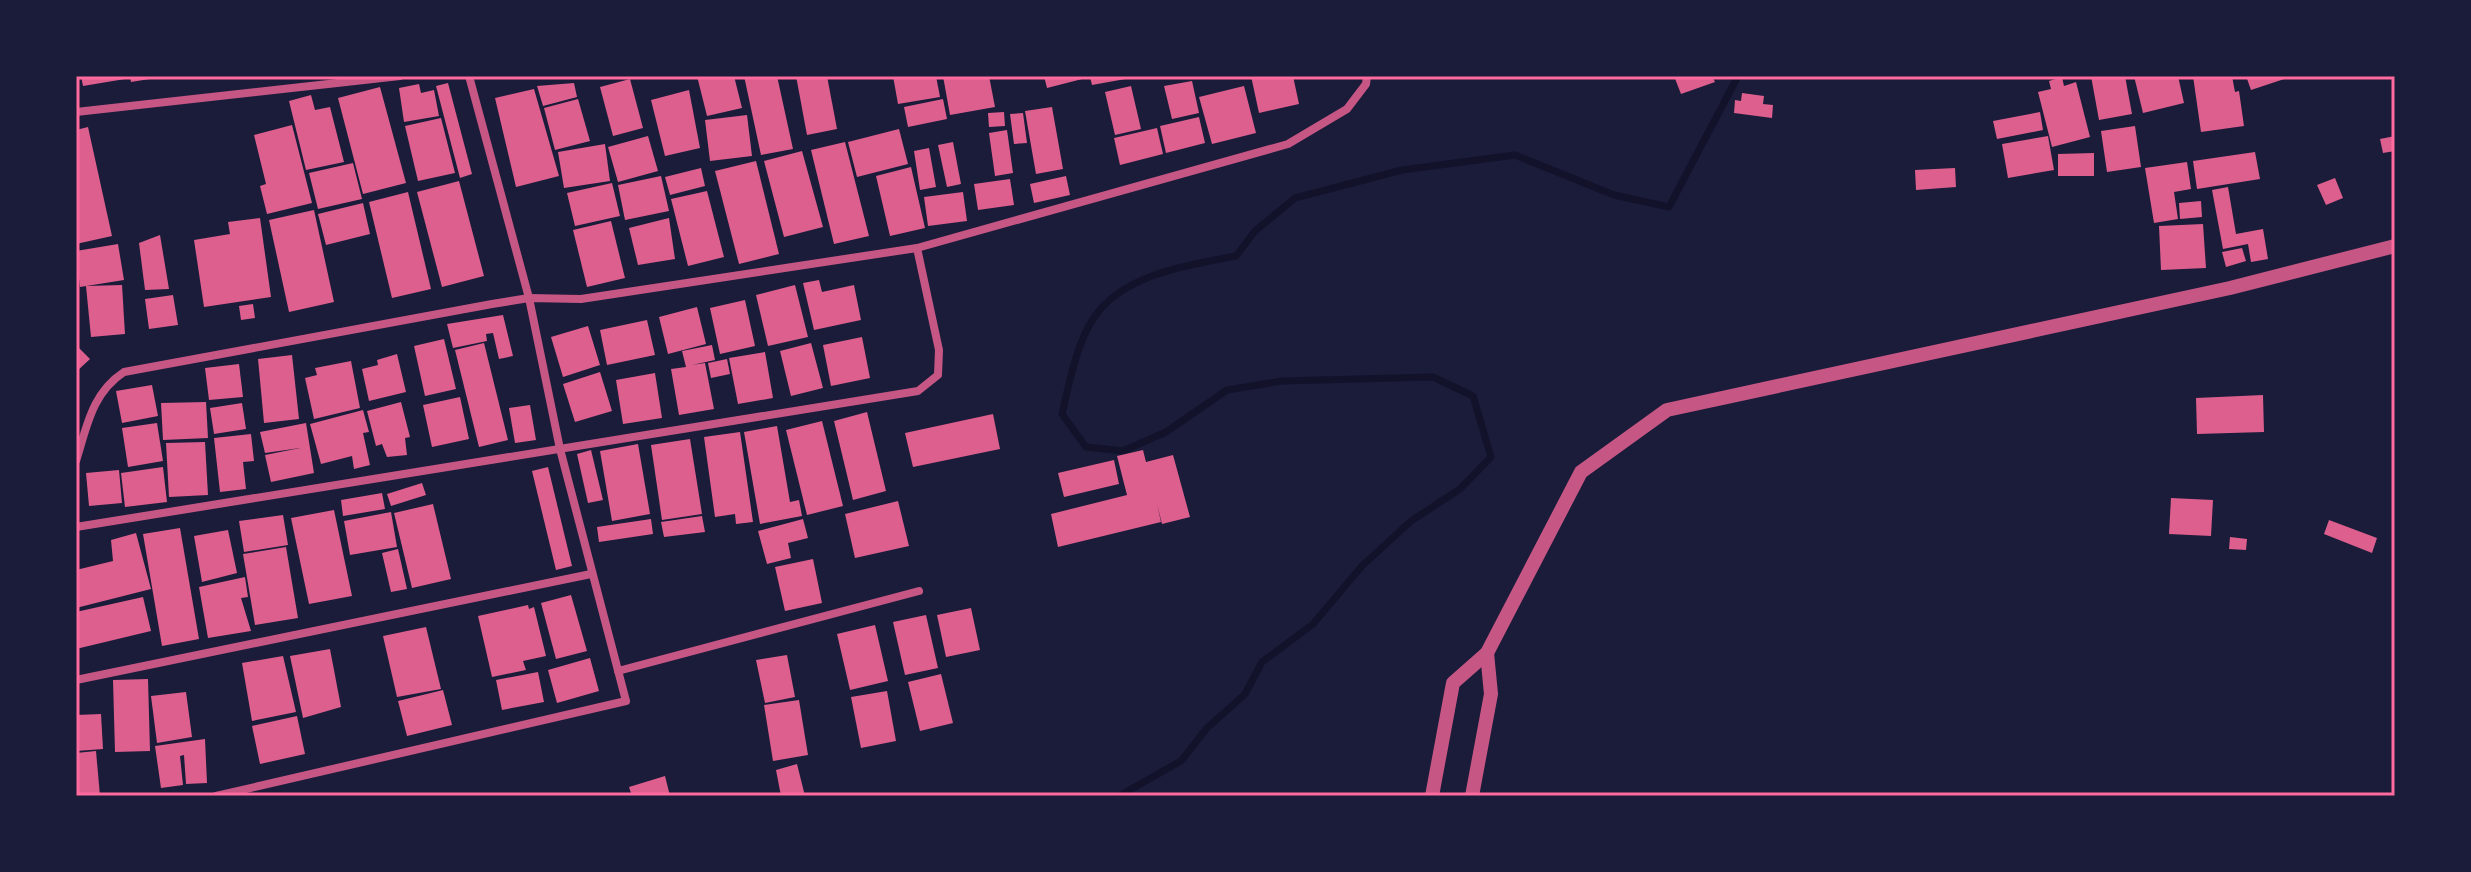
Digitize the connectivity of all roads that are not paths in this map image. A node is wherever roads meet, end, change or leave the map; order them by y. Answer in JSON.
{"nodes":[{"id":1,"x":400,"y":76,"type":"edge"},
{"id":2,"x":469,"y":76,"type":"edge"},
{"id":3,"x":1367,"y":76,"type":"edge"},
{"id":4,"x":76,"y":112,"type":"edge"},
{"id":5,"x":2395,"y":246,"type":"edge"},
{"id":6,"x":917,"y":248,"type":"junction"},
{"id":7,"x":529,"y":298,"type":"junction"},
{"id":8,"x":560,"y":449,"type":"junction"},
{"id":9,"x":76,"y":461,"type":"edge"},
{"id":10,"x":76,"y":527,"type":"edge"},
{"id":11,"x":591,"y":574,"type":"junction"},
{"id":12,"x":919,"y":591,"type":"dead end"},
{"id":13,"x":1487,"y":653,"type":"junction"},
{"id":14,"x":618,"y":671,"type":"junction"},
{"id":15,"x":76,"y":680,"type":"edge"},
{"id":16,"x":216,"y":796,"type":"edge"},
{"id":17,"x":1432,"y":796,"type":"edge"},
{"id":18,"x":1472,"y":796,"type":"edge"}],
"edges":[{"from":1,"to":4,"type":"street"},
{"from":2,"to":7,"type":"street"},
{"from":3,"to":6,"type":"street"},
{"from":5,"to":13,"type":"street"},
{"from":6,"to":7,"type":"street"},
{"from":6,"to":8,"type":"street"},
{"from":7,"to":8,"type":"street"},
{"from":7,"to":9,"type":"street"},
{"from":8,"to":10,"type":"street"},
{"from":8,"to":11,"type":"street"},
{"from":11,"to":14,"type":"street"},
{"from":11,"to":15,"type":"street"},
{"from":12,"to":14,"type":"street"},
{"from":13,"to":17,"type":"street"},
{"from":13,"to":18,"type":"street"},
{"from":14,"to":16,"type":"street"}]}
